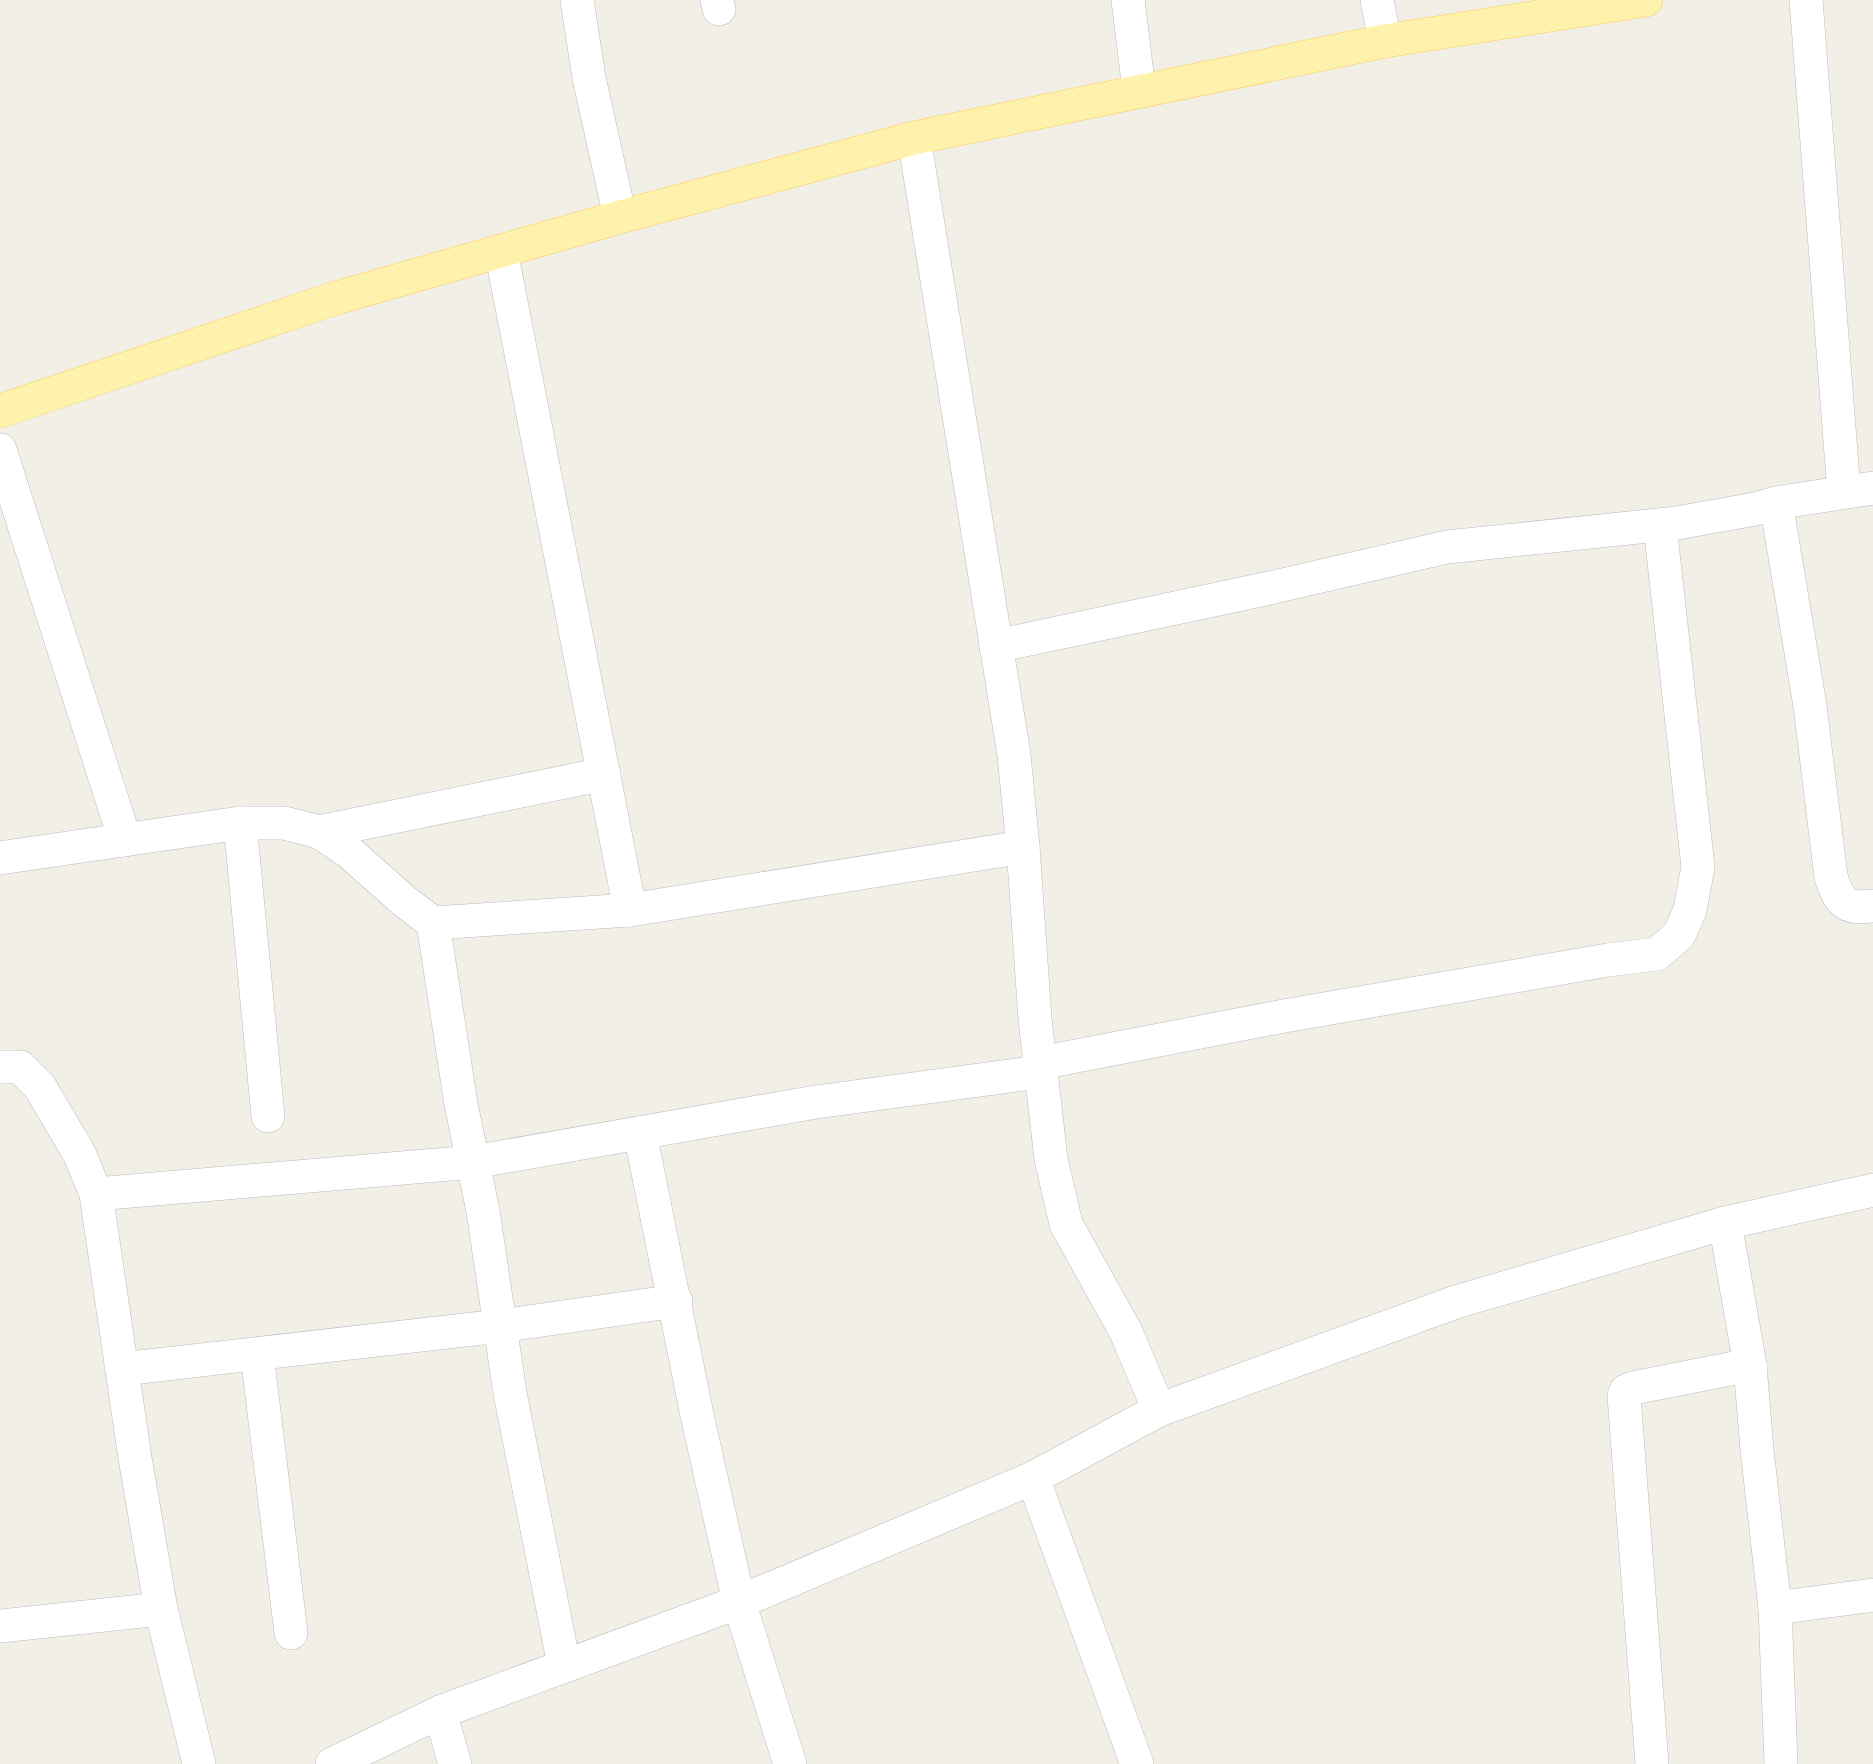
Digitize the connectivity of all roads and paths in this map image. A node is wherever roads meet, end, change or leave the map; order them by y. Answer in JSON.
{"nodes":[{"id":1,"x":577,"y":0,"type":"edge"},
{"id":2,"x":1128,"y":0,"type":"edge"},
{"id":3,"x":1377,"y":0,"type":"edge"},
{"id":4,"x":1646,"y":0,"type":"edge"},
{"id":5,"x":1806,"y":0,"type":"edge"},
{"id":6,"x":1525,"y":9,"type":"edge"},
{"id":7,"x":1385,"y":41,"type":"junction"},
{"id":8,"x":1139,"y":90,"type":"junction"},
{"id":9,"x":914,"y":138,"type":"junction"},
{"id":10,"x":620,"y":217,"type":"junction"},
{"id":11,"x":501,"y":251,"type":"junction"},
{"id":12,"x":0,"y":411,"type":"edge"},
{"id":13,"x":0,"y":450,"type":"edge"},
{"id":14,"x":1859,"y":490,"type":"edge"},
{"id":15,"x":1776,"y":503,"type":"junction"},
{"id":16,"x":1660,"y":526,"type":"junction"},
{"id":17,"x":996,"y":646,"type":"junction"},
{"id":18,"x":604,"y":774,"type":"junction"},
{"id":19,"x":240,"y":823,"type":"junction"},
{"id":20,"x":319,"y":832,"type":"junction"},
{"id":21,"x":125,"y":840,"type":"junction"},
{"id":22,"x":1023,"y":847,"type":"junction"},
{"id":23,"x":0,"y":858,"type":"edge"},
{"id":24,"x":1873,"y":906,"type":"edge"},
{"id":25,"x":630,"y":910,"type":"junction"},
{"id":26,"x":433,"y":923,"type":"junction"},
{"id":27,"x":0,"y":1067,"type":"edge"},
{"id":28,"x":1040,"y":1068,"type":"junction"},
{"id":29,"x":268,"y":1116,"type":"dead end"},
{"id":30,"x":640,"y":1133,"type":"junction"},
{"id":31,"x":473,"y":1162,"type":"junction"},
{"id":32,"x":1873,"y":1190,"type":"edge"},
{"id":33,"x":96,"y":1194,"type":"junction"},
{"id":34,"x":1725,"y":1222,"type":"junction"},
{"id":35,"x":676,"y":1301,"type":"junction"},
{"id":36,"x":500,"y":1326,"type":"junction"},
{"id":37,"x":257,"y":1354,"type":"junction"},
{"id":38,"x":1750,"y":1365,"type":"junction"},
{"id":39,"x":122,"y":1369,"type":"junction"},
{"id":40,"x":1159,"y":1410,"type":"junction"},
{"id":41,"x":1033,"y":1478,"type":"junction"},
{"id":42,"x":1873,"y":1595,"type":"edge"},
{"id":43,"x":739,"y":1602,"type":"junction"},
{"id":44,"x":1775,"y":1608,"type":"junction"},
{"id":45,"x":161,"y":1609,"type":"junction"},
{"id":46,"x":0,"y":1626,"type":"edge"},
{"id":47,"x":291,"y":1633,"type":"dead end"},
{"id":48,"x":564,"y":1665,"type":"junction"},
{"id":49,"x":440,"y":1712,"type":"junction"},
{"id":50,"x":199,"y":1764,"type":"edge"},
{"id":51,"x":332,"y":1764,"type":"edge"},
{"id":52,"x":455,"y":1764,"type":"edge"},
{"id":53,"x":790,"y":1764,"type":"edge"},
{"id":54,"x":1137,"y":1764,"type":"edge"},
{"id":55,"x":1652,"y":1764,"type":"edge"},
{"id":56,"x":1780,"y":1764,"type":"edge"}],
"edges":[{"from":1,"to":10,"type":"street"},
{"from":2,"to":8,"type":"street"},
{"from":3,"to":7,"type":"street"},
{"from":4,"to":6,"type":"main road"},
{"from":5,"to":14,"type":"street"},
{"from":6,"to":7,"type":"main road"},
{"from":7,"to":8,"type":"main road"},
{"from":8,"to":9,"type":"main road"},
{"from":9,"to":10,"type":"main road"},
{"from":9,"to":17,"type":"street"},
{"from":10,"to":11,"type":"main road"},
{"from":11,"to":12,"type":"main road"},
{"from":11,"to":18,"type":"street"},
{"from":13,"to":21,"type":"street"},
{"from":14,"to":15,"type":"street"},
{"from":15,"to":16,"type":"street"},
{"from":15,"to":24,"type":"street"},
{"from":16,"to":17,"type":"street"},
{"from":16,"to":28,"type":"street"},
{"from":17,"to":22,"type":"street"},
{"from":18,"to":20,"type":"street"},
{"from":18,"to":25,"type":"street"},
{"from":19,"to":20,"type":"street"},
{"from":19,"to":21,"type":"street"},
{"from":19,"to":29,"type":"street"},
{"from":20,"to":26,"type":"street"},
{"from":21,"to":23,"type":"street"},
{"from":22,"to":25,"type":"street"},
{"from":22,"to":28,"type":"street"},
{"from":25,"to":26,"type":"street"},
{"from":26,"to":31,"type":"street"},
{"from":27,"to":33,"type":"street"},
{"from":28,"to":30,"type":"street"},
{"from":28,"to":40,"type":"street"},
{"from":30,"to":31,"type":"street"},
{"from":30,"to":35,"type":"street"},
{"from":31,"to":33,"type":"street"},
{"from":31,"to":36,"type":"street"},
{"from":32,"to":34,"type":"street"},
{"from":33,"to":39,"type":"street"},
{"from":34,"to":38,"type":"street"},
{"from":34,"to":40,"type":"street"},
{"from":35,"to":36,"type":"street"},
{"from":35,"to":43,"type":"street"},
{"from":36,"to":37,"type":"street"},
{"from":36,"to":48,"type":"street"},
{"from":37,"to":39,"type":"street"},
{"from":37,"to":47,"type":"street"},
{"from":38,"to":44,"type":"street"},
{"from":38,"to":55,"type":"street"},
{"from":39,"to":45,"type":"street"},
{"from":40,"to":41,"type":"street"},
{"from":41,"to":43,"type":"street"},
{"from":41,"to":54,"type":"street"},
{"from":42,"to":44,"type":"street"},
{"from":43,"to":48,"type":"street"},
{"from":43,"to":53,"type":"street"},
{"from":44,"to":56,"type":"street"},
{"from":45,"to":46,"type":"street"},
{"from":45,"to":50,"type":"street"},
{"from":48,"to":49,"type":"street"},
{"from":49,"to":51,"type":"street"},
{"from":49,"to":52,"type":"street"}]}
